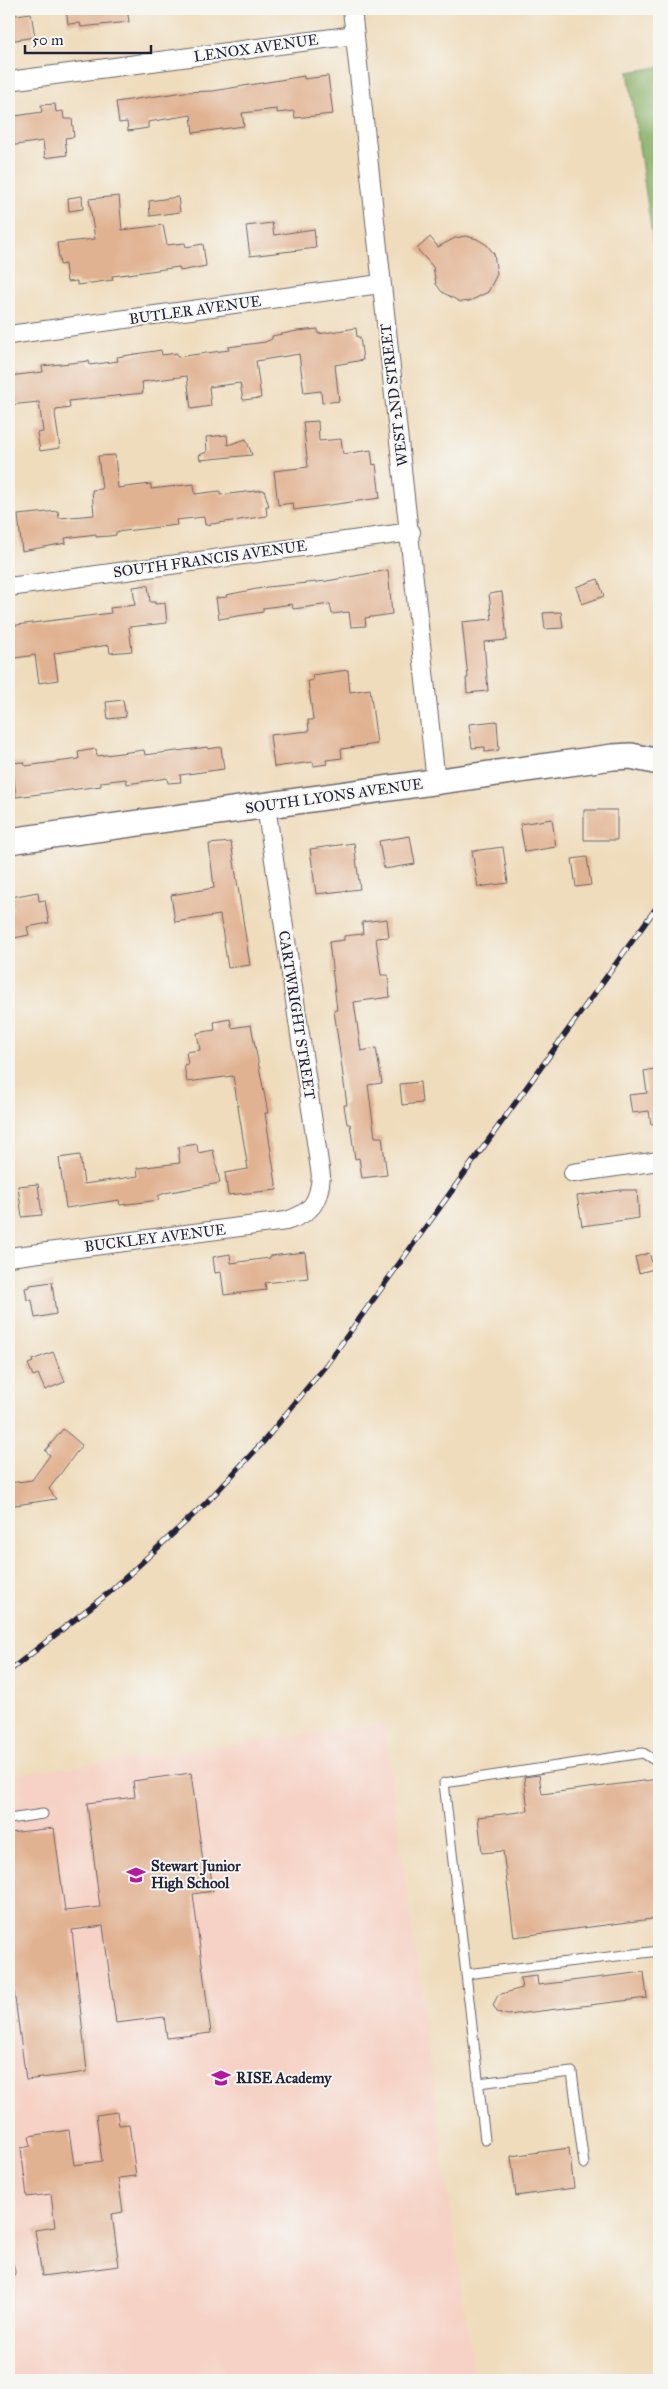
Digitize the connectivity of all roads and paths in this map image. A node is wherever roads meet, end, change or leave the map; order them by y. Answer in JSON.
{"nodes":[{"id":1,"x":352,"y":9,"type":"edge"},
{"id":2,"x":355,"y":35,"type":"junction"},
{"id":3,"x":9,"y":81,"type":"edge"},
{"id":4,"x":380,"y":284,"type":"junction"},
{"id":5,"x":9,"y":335,"type":"edge"},
{"id":6,"x":411,"y":532,"type":"junction"},
{"id":7,"x":9,"y":586,"type":"edge"},
{"id":8,"x":659,"y":762,"type":"edge"},
{"id":9,"x":436,"y":782,"type":"junction"},
{"id":10,"x":266,"y":806,"type":"junction"},
{"id":11,"x":9,"y":841,"type":"edge"},
{"id":12,"x":659,"y":1161,"type":"edge"},
{"id":13,"x":573,"y":1173,"type":"dead end"},
{"id":14,"x":300,"y":1217,"type":"joint"},
{"id":15,"x":9,"y":1257,"type":"edge"},
{"id":16,"x":659,"y":1763,"type":"edge"},
{"id":17,"x":43,"y":1814,"type":"dead end"},
{"id":18,"x":9,"y":1819,"type":"edge"},
{"id":19,"x":659,"y":1952,"type":"edge"},
{"id":20,"x":466,"y":1974,"type":"junction"},
{"id":21,"x":478,"y":2083,"type":"junction"},
{"id":22,"x":485,"y":2140,"type":"dead end"},
{"id":23,"x":584,"y":2164,"type":"dead end"}],
"edges":[{"from":1,"to":2,"type":"street","name":"WEST 2ND STREET"},
{"from":2,"to":3,"type":"street","name":"LENOX AVENUE"},
{"from":2,"to":4,"type":"street","name":"WEST 2ND STREET"},
{"from":4,"to":5,"type":"street","name":"BUTLER AVENUE"},
{"from":4,"to":6,"type":"street","name":"WEST 2ND STREET"},
{"from":6,"to":7,"type":"street","name":"SOUTH FRANCIS AVENUE"},
{"from":6,"to":9,"type":"street","name":"WEST 2ND STREET"},
{"from":8,"to":9,"type":"street","name":"SOUTH LYONS AVENUE"},
{"from":9,"to":10,"type":"street","name":"SOUTH LYONS AVENUE"},
{"from":10,"to":11,"type":"street","name":"SOUTH LYONS AVENUE"},
{"from":10,"to":14,"type":"street","name":"CARTWRIGHT STREET"},
{"from":12,"to":13,"type":"street"},
{"from":14,"to":15,"type":"street","name":"BUCKLEY AVENUE"},
{"from":16,"to":20,"type":"lane"},
{"from":17,"to":18,"type":"lane"},
{"from":19,"to":20,"type":"lane"},
{"from":20,"to":21,"type":"lane"},
{"from":21,"to":22,"type":"lane"},
{"from":21,"to":23,"type":"lane"}]}
